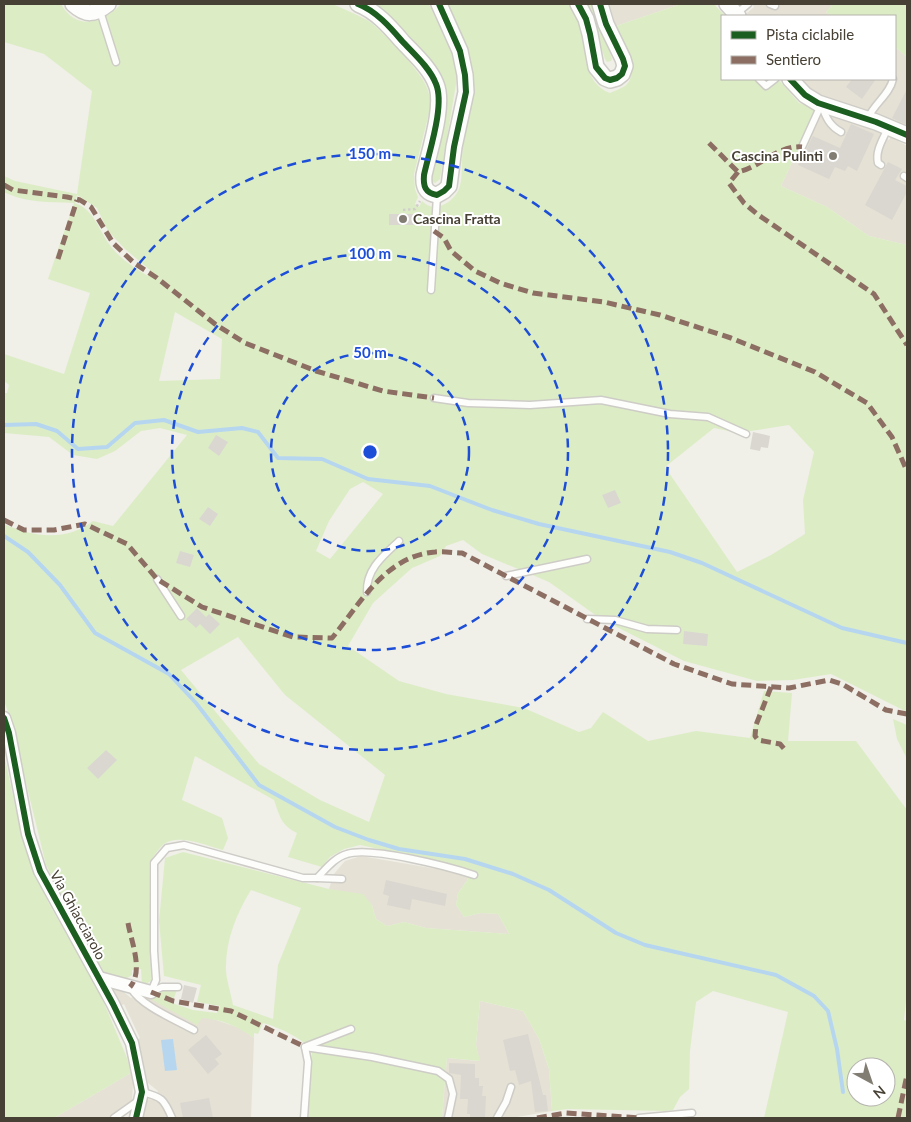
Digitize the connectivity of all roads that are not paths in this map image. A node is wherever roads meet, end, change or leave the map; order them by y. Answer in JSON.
{"nodes":[{"id":1,"x":73,"y":4,"type":"edge"},
{"id":2,"x":358,"y":4,"type":"edge"},
{"id":3,"x":439,"y":4,"type":"edge"},
{"id":4,"x":578,"y":4,"type":"edge"},
{"id":5,"x":600,"y":4,"type":"edge"},
{"id":6,"x":748,"y":4,"type":"edge"},
{"id":7,"x":104,"y":7,"type":"edge"},
{"id":8,"x":734,"y":11,"type":"edge"},
{"id":9,"x":116,"y":62,"type":"dead end"},
{"id":10,"x":761,"y":80,"type":"edge"},
{"id":11,"x":774,"y":80,"type":"edge"},
{"id":12,"x":791,"y":80,"type":"edge"},
{"id":13,"x":893,"y":80,"type":"edge"},
{"id":14,"x":821,"y":105,"type":"junction"},
{"id":15,"x":868,"y":120,"type":"junction"},
{"id":16,"x":889,"y":127,"type":"junction"},
{"id":17,"x":841,"y":132,"type":"dead end"},
{"id":18,"x":907,"y":135,"type":"edge"},
{"id":19,"x":802,"y":147,"type":"dead end"},
{"id":20,"x":881,"y":165,"type":"dead end"},
{"id":21,"x":437,"y":195,"type":"junction"},
{"id":22,"x":431,"y":290,"type":"dead end"},
{"id":23,"x":434,"y":398,"type":"dead end"},
{"id":24,"x":746,"y":434,"type":"dead end"},
{"id":25,"x":399,"y":541,"type":"dead end"},
{"id":26,"x":587,"y":559,"type":"dead end"},
{"id":27,"x":506,"y":576,"type":"dead end"},
{"id":28,"x":157,"y":579,"type":"dead end"},
{"id":29,"x":368,"y":592,"type":"dead end"},
{"id":30,"x":181,"y":616,"type":"dead end"},
{"id":31,"x":587,"y":619,"type":"dead end"},
{"id":32,"x":677,"y":630,"type":"dead end"},
{"id":33,"x":4,"y":718,"type":"edge"},
{"id":34,"x":474,"y":875,"type":"dead end"},
{"id":35,"x":317,"y":878,"type":"junction"},
{"id":36,"x":342,"y":879,"type":"dead end"},
{"id":37,"x":98,"y":978,"type":"junction"},
{"id":38,"x":130,"y":987,"type":"junction"},
{"id":39,"x":178,"y":987,"type":"dead end"},
{"id":40,"x":151,"y":992,"type":"junction"},
{"id":41,"x":194,"y":1030,"type":"dead end"},
{"id":42,"x":351,"y":1030,"type":"dead end"},
{"id":43,"x":306,"y":1047,"type":"junction"},
{"id":44,"x":511,"y":1087,"type":"dead end"},
{"id":45,"x":142,"y":1095,"type":"junction"},
{"id":46,"x":692,"y":1113,"type":"dead end"},
{"id":47,"x":114,"y":1118,"type":"edge"},
{"id":48,"x":136,"y":1118,"type":"edge"},
{"id":49,"x":172,"y":1118,"type":"edge"},
{"id":50,"x":304,"y":1118,"type":"edge"},
{"id":51,"x":448,"y":1118,"type":"edge"},
{"id":52,"x":497,"y":1118,"type":"edge"},
{"id":53,"x":639,"y":1118,"type":"edge"}],
"edges":[{"from":1,"to":7,"type":"street"},
{"from":2,"to":21,"type":"street"},
{"from":3,"to":21,"type":"street"},
{"from":4,"to":5,"type":"street"},
{"from":6,"to":8,"type":"lane"},
{"from":7,"to":9,"type":"lane"},
{"from":10,"to":11,"type":"lane"},
{"from":12,"to":14,"type":"street"},
{"from":13,"to":15,"type":"lane"},
{"from":14,"to":15,"type":"street"},
{"from":14,"to":17,"type":"lane"},
{"from":14,"to":19,"type":"lane"},
{"from":15,"to":16,"type":"street"},
{"from":16,"to":18,"type":"street"},
{"from":16,"to":20,"type":"lane"},
{"from":21,"to":22,"type":"lane"},
{"from":23,"to":24,"type":"lane"},
{"from":25,"to":29,"type":"lane"},
{"from":26,"to":27,"type":"lane"},
{"from":28,"to":30,"type":"lane"},
{"from":31,"to":32,"type":"lane"},
{"from":33,"to":37,"type":"street","name":"Via Ghiacciarolo"},
{"from":34,"to":35,"type":"lane"},
{"from":35,"to":36,"type":"lane"},
{"from":35,"to":40,"type":"lane"},
{"from":37,"to":38,"type":"street"},
{"from":37,"to":45,"type":"street","name":"Via Ghiacciarolo"},
{"from":38,"to":40,"type":"street"},
{"from":38,"to":41,"type":"lane"},
{"from":39,"to":40,"type":"lane"},
{"from":42,"to":43,"type":"lane"},
{"from":43,"to":50,"type":"lane"},
{"from":43,"to":51,"type":"lane"},
{"from":44,"to":52,"type":"lane"},
{"from":45,"to":47,"type":"lane"},
{"from":45,"to":48,"type":"street","name":"Via Ghiacciarolo"},
{"from":45,"to":49,"type":"lane"},
{"from":46,"to":53,"type":"lane"}]}
